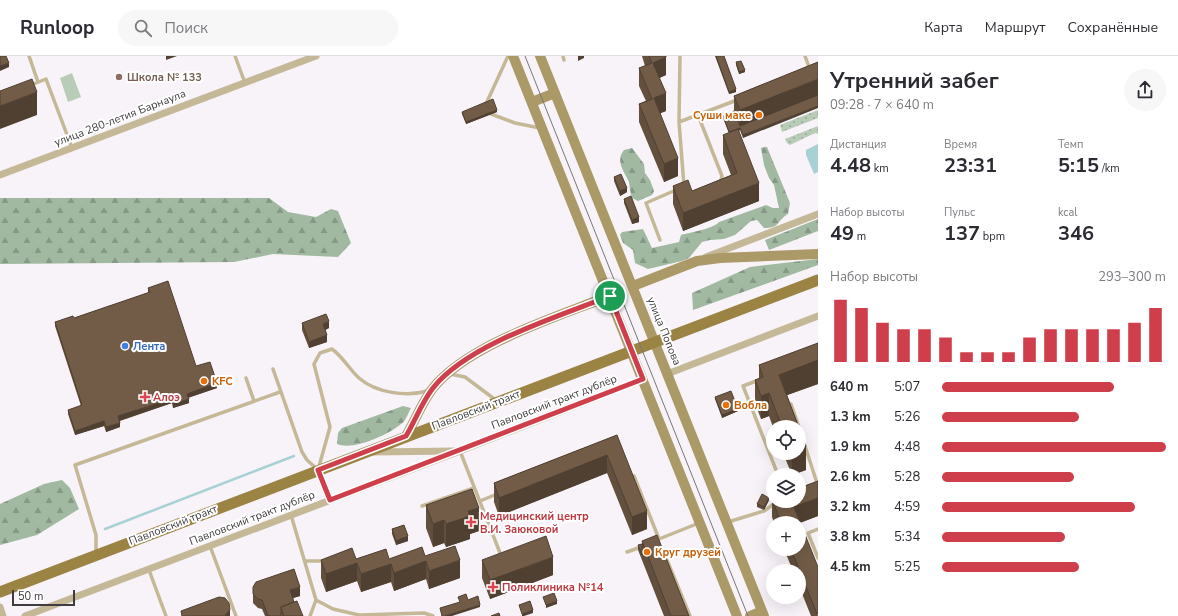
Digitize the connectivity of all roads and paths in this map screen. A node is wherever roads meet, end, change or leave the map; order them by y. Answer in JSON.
{"nodes":[{"id":1,"x":29,"y":56,"type":"edge"},
{"id":2,"x":235,"y":56,"type":"edge"},
{"id":3,"x":316,"y":56,"type":"edge"},
{"id":4,"x":508,"y":56,"type":"edge"},
{"id":5,"x":514,"y":56,"type":"edge"},
{"id":6,"x":540,"y":56,"type":"edge"},
{"id":7,"x":680,"y":56,"type":"edge"},
{"id":8,"x":805,"y":56,"type":"edge"},
{"id":9,"x":814,"y":68,"type":"edge"},
{"id":10,"x":810,"y":71,"type":"junction"},
{"id":11,"x":804,"y":74,"type":"edge"},
{"id":12,"x":38,"y":82,"type":"junction"},
{"id":13,"x":246,"y":83,"type":"junction"},
{"id":14,"x":26,"y":87,"type":"edge"},
{"id":15,"x":555,"y":93,"type":"junction"},
{"id":16,"x":741,"y":98,"type":"edge"},
{"id":17,"x":532,"y":102,"type":"junction"},
{"id":18,"x":486,"y":104,"type":"edge"},
{"id":19,"x":491,"y":114,"type":"edge"},
{"id":20,"x":698,"y":115,"type":"junction"},
{"id":21,"x":679,"y":122,"type":"junction"},
{"id":22,"x":542,"y":128,"type":"junction"},
{"id":23,"x":72,"y":148,"type":"junction"},
{"id":24,"x":0,"y":175,"type":"edge"},
{"id":25,"x":718,"y":186,"type":"edge"},
{"id":26,"x":685,"y":187,"type":"junction"},
{"id":27,"x":688,"y":193,"type":"edge"},
{"id":28,"x":818,"y":214,"type":"edge"},
{"id":29,"x":660,"y":240,"type":"dead end"},
{"id":30,"x":818,"y":254,"type":"edge"},
{"id":31,"x":697,"y":261,"type":"junction"},
{"id":32,"x":818,"y":280,"type":"edge"},
{"id":33,"x":633,"y":286,"type":"junction"},
{"id":34,"x":610,"y":296,"type":"junction"},
{"id":35,"x":818,"y":316,"type":"edge"},
{"id":36,"x":655,"y":342,"type":"junction"},
{"id":37,"x":631,"y":351,"type":"junction"},
{"id":38,"x":273,"y":369,"type":"dead end"},
{"id":39,"x":448,"y":373,"type":"junction"},
{"id":40,"x":668,"y":374,"type":"junction"},
{"id":41,"x":246,"y":378,"type":"dead end"},
{"id":42,"x":764,"y":378,"type":"edge"},
{"id":43,"x":643,"y":379,"type":"junction"},
{"id":44,"x":432,"y":390,"type":"junction"},
{"id":45,"x":280,"y":392,"type":"junction"},
{"id":46,"x":254,"y":401,"type":"junction"},
{"id":47,"x":498,"y":402,"type":"junction"},
{"id":48,"x":791,"y":404,"type":"edge"},
{"id":49,"x":797,"y":420,"type":"edge"},
{"id":50,"x":406,"y":436,"type":"junction"},
{"id":51,"x":806,"y":447,"type":"edge"},
{"id":52,"x":460,"y":451,"type":"junction"},
{"id":53,"x":366,"y":452,"type":"junction"},
{"id":54,"x":775,"y":468,"type":"edge"},
{"id":55,"x":318,"y":470,"type":"junction"},
{"id":56,"x":634,"y":476,"type":"edge"},
{"id":57,"x":817,"y":482,"type":"edge"},
{"id":58,"x":811,"y":485,"type":"edge"},
{"id":59,"x":474,"y":488,"type":"junction"},
{"id":60,"x":501,"y":493,"type":"edge"},
{"id":61,"x":330,"y":500,"type":"junction"},
{"id":62,"x":480,"y":501,"type":"junction"},
{"id":63,"x":422,"y":506,"type":"dead end"},
{"id":64,"x":768,"y":508,"type":"edge"},
{"id":65,"x":291,"y":515,"type":"junction"},
{"id":66,"x":727,"y":522,"type":"junction"},
{"id":67,"x":700,"y":523,"type":"junction"},
{"id":68,"x":818,"y":529,"type":"edge"},
{"id":69,"x":659,"y":540,"type":"junction"},
{"id":70,"x":210,"y":546,"type":"junction"},
{"id":71,"x":627,"y":552,"type":"dead end"},
{"id":72,"x":96,"y":555,"type":"junction"},
{"id":73,"x":508,"y":558,"type":"edge"},
{"id":74,"x":818,"y":558,"type":"edge"},
{"id":75,"x":502,"y":560,"type":"junction"},
{"id":76,"x":667,"y":560,"type":"edge"},
{"id":77,"x":305,"y":561,"type":"junction"},
{"id":78,"x":328,"y":561,"type":"edge"},
{"id":79,"x":495,"y":562,"type":"edge"},
{"id":80,"x":149,"y":570,"type":"junction"},
{"id":81,"x":0,"y":592,"type":"edge"},
{"id":82,"x":316,"y":600,"type":"junction"},
{"id":83,"x":0,"y":607,"type":"edge"},
{"id":84,"x":763,"y":613,"type":"edge"},
{"id":85,"x":388,"y":615,"type":"edge"},
{"id":86,"x":3,"y":616,"type":"edge"},
{"id":87,"x":25,"y":616,"type":"edge"},
{"id":88,"x":166,"y":616,"type":"edge"},
{"id":89,"x":236,"y":616,"type":"edge"},
{"id":90,"x":310,"y":616,"type":"edge"},
{"id":91,"x":359,"y":616,"type":"edge"},
{"id":92,"x":433,"y":616,"type":"edge"},
{"id":93,"x":690,"y":616,"type":"edge"},
{"id":94,"x":737,"y":616,"type":"edge"},
{"id":95,"x":750,"y":616,"type":"edge"}],
"edges":[{"from":1,"to":12,"type":"lane"},
{"from":2,"to":13,"type":"lane"},
{"from":3,"to":13,"type":"street","name":"улица 280-летия Барнаула"},
{"from":4,"to":18,"type":"lane"},
{"from":5,"to":17,"type":"main road"},
{"from":6,"to":15,"type":"main road","name":"улица Попова"},
{"from":7,"to":21,"type":"lane"},
{"from":8,"to":10,"type":"lane"},
{"from":9,"to":10,"type":"lane"},
{"from":10,"to":11,"type":"lane"},
{"from":12,"to":14,"type":"lane"},
{"from":12,"to":23,"type":"lane"},
{"from":13,"to":23,"type":"street","name":"улица 280-летия Барнаула"},
{"from":15,"to":17,"type":"main road"},
{"from":15,"to":33,"type":"main road","name":"улица Попова"},
{"from":16,"to":20,"type":"lane"},
{"from":17,"to":22,"type":"main road"},
{"from":19,"to":22,"type":"lane"},
{"from":20,"to":21,"type":"lane"},
{"from":20,"to":25,"type":"lane"},
{"from":21,"to":26,"type":"lane"},
{"from":22,"to":34,"type":"main road"},
{"from":23,"to":24,"type":"street","name":"улица 280-летия Барнаула"},
{"from":26,"to":27,"type":"lane"},
{"from":26,"to":29,"type":"lane"},
{"from":28,"to":31,"type":"street"},
{"from":30,"to":31,"type":"main road"},
{"from":31,"to":33,"type":"main road"},
{"from":32,"to":36,"type":"main road","name":"Павловский тракт"},
{"from":33,"to":36,"type":"main road","name":"улица Попова"},
{"from":34,"to":37,"type":"main road"},
{"from":34,"to":39,"type":"main road"},
{"from":35,"to":40,"type":"street"},
{"from":36,"to":37,"type":"main road","name":"Павловский тракт"},
{"from":36,"to":40,"type":"main road","name":"улица Попова"},
{"from":37,"to":43,"type":"main road"},
{"from":37,"to":47,"type":"main road","name":"Павловский тракт"},
{"from":38,"to":45,"type":"lane"},
{"from":39,"to":44,"type":"main road"},
{"from":39,"to":47,"type":"lane"},
{"from":40,"to":66,"type":"main road","name":"улица Попова"},
{"from":41,"to":46,"type":"lane"},
{"from":42,"to":54,"type":"lane"},
{"from":43,"to":52,"type":"street","name":"Павловский тракт дублёр"},
{"from":43,"to":67,"type":"main road"},
{"from":44,"to":50,"type":"main road"},
{"from":44,"to":55,"type":"lane"},
{"from":45,"to":46,"type":"lane"},
{"from":45,"to":55,"type":"lane"},
{"from":46,"to":72,"type":"lane"},
{"from":47,"to":50,"type":"main road","name":"Павловский тракт"},
{"from":48,"to":49,"type":"lane"},
{"from":50,"to":53,"type":"main road","name":"Павловский тракт"},
{"from":51,"to":57,"type":"lane"},
{"from":52,"to":53,"type":"street"},
{"from":52,"to":59,"type":"lane"},
{"from":52,"to":61,"type":"street","name":"Павловский тракт дублёр"},
{"from":53,"to":55,"type":"main road","name":"Павловский тракт"},
{"from":55,"to":61,"type":"street"},
{"from":55,"to":72,"type":"main road","name":"Павловский тракт"},
{"from":56,"to":69,"type":"lane"},
{"from":57,"to":58,"type":"lane"},
{"from":59,"to":62,"type":"lane"},
{"from":59,"to":63,"type":"lane"},
{"from":60,"to":62,"type":"lane"},
{"from":61,"to":65,"type":"street","name":"Павловский тракт дублёр"},
{"from":62,"to":75,"type":"lane"},
{"from":64,"to":66,"type":"lane"},
{"from":65,"to":70,"type":"street","name":"Павловский тракт дублёр"},
{"from":65,"to":77,"type":"lane"},
{"from":66,"to":84,"type":"main road","name":"улица Попова"},
{"from":67,"to":69,"type":"lane"},
{"from":67,"to":94,"type":"main road"},
{"from":68,"to":74,"type":"lane"},
{"from":69,"to":71,"type":"lane"},
{"from":70,"to":80,"type":"street","name":"Павловский тракт дублёр"},
{"from":70,"to":89,"type":"lane"},
{"from":72,"to":81,"type":"main road","name":"Павловский тракт"},
{"from":73,"to":75,"type":"lane"},
{"from":75,"to":79,"type":"lane"},
{"from":76,"to":93,"type":"lane"},
{"from":77,"to":78,"type":"lane"},
{"from":77,"to":82,"type":"lane"},
{"from":80,"to":87,"type":"street","name":"Павловский тракт дублёр"},
{"from":80,"to":88,"type":"lane"},
{"from":82,"to":90,"type":"lane"},
{"from":82,"to":91,"type":"lane"},
{"from":83,"to":86,"type":"street"},
{"from":84,"to":95,"type":"main road"},
{"from":85,"to":91,"type":"lane"},
{"from":85,"to":92,"type":"lane"}]}
